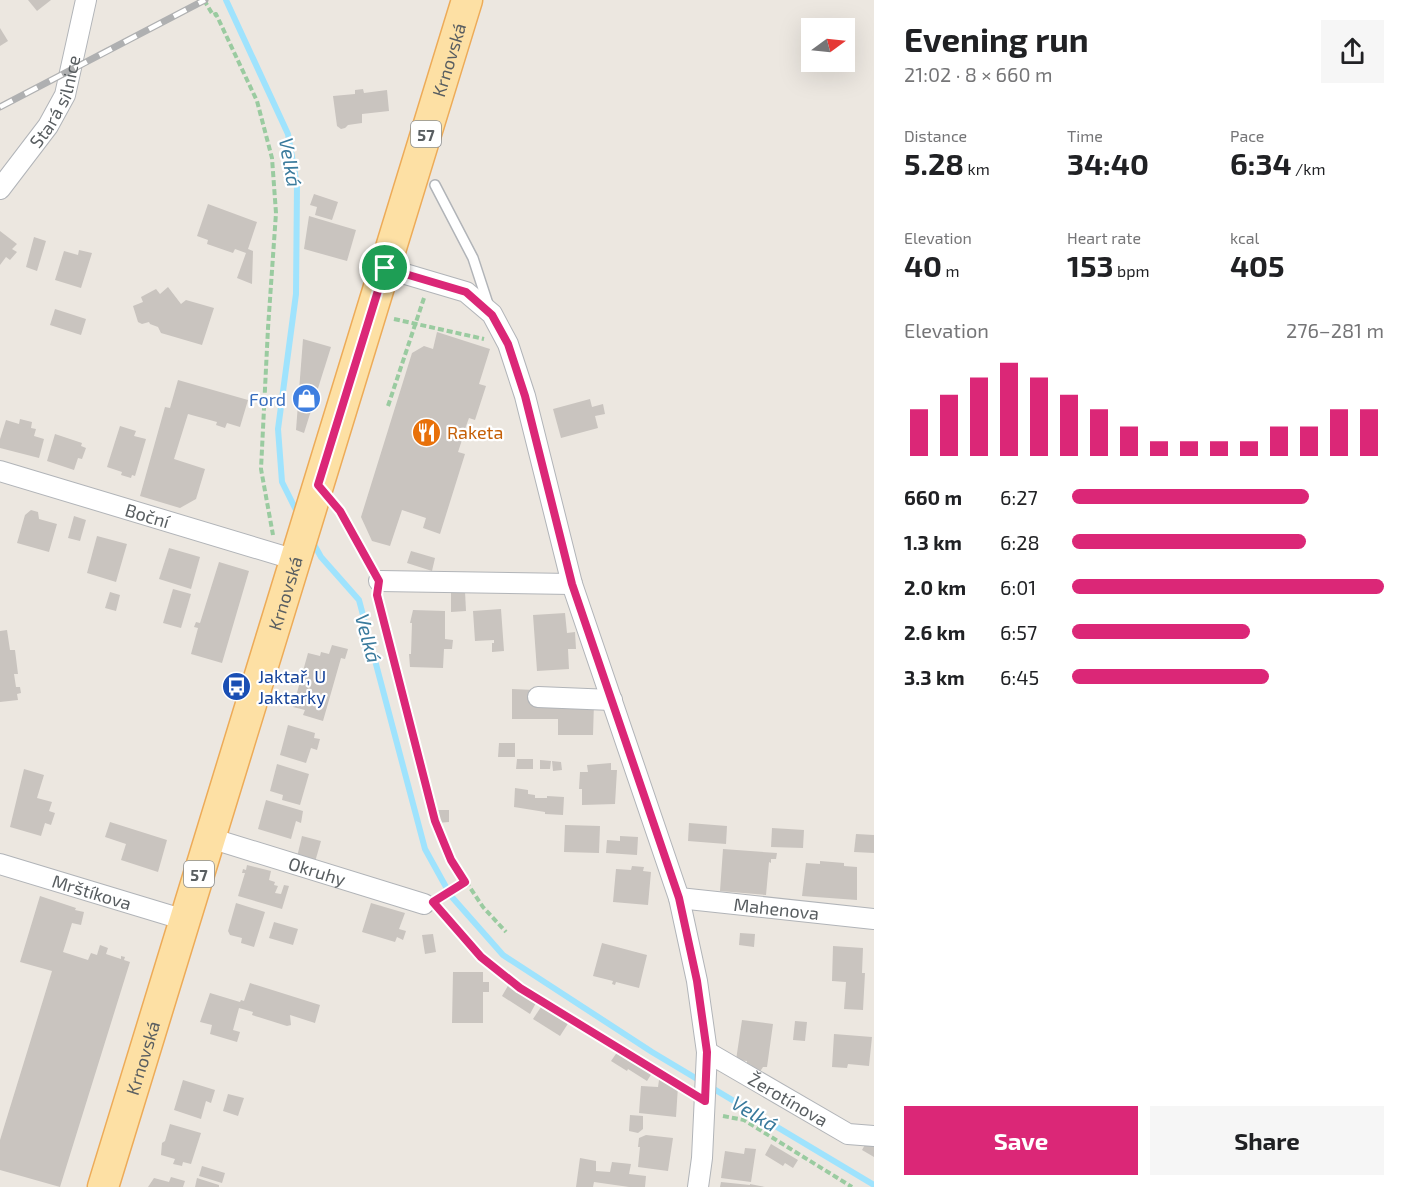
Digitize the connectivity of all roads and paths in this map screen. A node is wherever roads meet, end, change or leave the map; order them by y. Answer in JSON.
{"nodes":[{"id":1,"x":86,"y":0,"type":"edge"},
{"id":2,"x":204,"y":0,"type":"edge"},
{"id":3,"x":467,"y":0,"type":"edge"},
{"id":4,"x":435,"y":185,"type":"dead end"},
{"id":5,"x":0,"y":189,"type":"edge"},
{"id":6,"x":385,"y":268,"type":"junction"},
{"id":7,"x":430,"y":280,"type":"junction"},
{"id":8,"x":371,"y":314,"type":"junction"},
{"id":9,"x":492,"y":315,"type":"junction"},
{"id":10,"x":416,"y":324,"type":"junction"},
{"id":11,"x":508,"y":344,"type":"junction"},
{"id":12,"x":388,"y":406,"type":"dead end"},
{"id":13,"x":0,"y":471,"type":"edge"},
{"id":14,"x":317,"y":490,"type":"junction"},
{"id":15,"x":286,"y":557,"type":"junction"},
{"id":16,"x":379,"y":581,"type":"junction"},
{"id":17,"x":572,"y":584,"type":"junction"},
{"id":18,"x":538,"y":697,"type":"dead end"},
{"id":19,"x":612,"y":699,"type":"junction"},
{"id":20,"x":210,"y":838,"type":"junction"},
{"id":21,"x":0,"y":864,"type":"edge"},
{"id":22,"x":465,"y":882,"type":"junction"},
{"id":23,"x":679,"y":898,"type":"junction"},
{"id":24,"x":432,"y":905,"type":"junction"},
{"id":25,"x":874,"y":919,"type":"edge"},
{"id":26,"x":185,"y":920,"type":"junction"},
{"id":27,"x":506,"y":932,"type":"dead end"},
{"id":28,"x":707,"y":1056,"type":"junction"},
{"id":29,"x":705,"y":1100,"type":"junction"},
{"id":30,"x":874,"y":1136,"type":"edge"},
{"id":31,"x":103,"y":1187,"type":"edge"},
{"id":32,"x":698,"y":1187,"type":"edge"},
{"id":33,"x":852,"y":1187,"type":"edge"}],
"edges":[{"from":1,"to":5,"type":"street","name":"Stará silnice"},
{"from":2,"to":15,"type":"path"},
{"from":3,"to":6,"type":"main road","name":"Krnovská","number":"57"},
{"from":4,"to":9,"type":"lane"},
{"from":6,"to":7,"type":"street"},
{"from":6,"to":8,"type":"main road","name":"Krnovská","number":"57"},
{"from":7,"to":9,"type":"street"},
{"from":7,"to":10,"type":"path"},
{"from":8,"to":10,"type":"path"},
{"from":8,"to":14,"type":"main road","name":"Krnovská","number":"57"},
{"from":9,"to":11,"type":"street"},
{"from":10,"to":11,"type":"path"},
{"from":10,"to":12,"type":"path"},
{"from":11,"to":17,"type":"street"},
{"from":13,"to":15,"type":"street","name":"Boční"},
{"from":14,"to":15,"type":"main road","name":"Krnovská","number":"57"},
{"from":14,"to":16,"type":"path"},
{"from":15,"to":20,"type":"main road","name":"Krnovská","number":"57"},
{"from":16,"to":17,"type":"street"},
{"from":16,"to":22,"type":"path"},
{"from":17,"to":19,"type":"street"},
{"from":18,"to":19,"type":"street"},
{"from":19,"to":23,"type":"street"},
{"from":20,"to":24,"type":"street","name":"Okruhy"},
{"from":20,"to":26,"type":"main road","name":"Krnovská","number":"57"},
{"from":21,"to":26,"type":"street","name":"Mrštíkova"},
{"from":22,"to":24,"type":"path"},
{"from":22,"to":27,"type":"path"},
{"from":23,"to":25,"type":"street","name":"Mahenova"},
{"from":23,"to":28,"type":"street"},
{"from":24,"to":29,"type":"path"},
{"from":26,"to":31,"type":"main road","name":"Krnovská","number":"57"},
{"from":28,"to":29,"type":"street"},
{"from":28,"to":30,"type":"street","name":"Žerotínova"},
{"from":29,"to":32,"type":"street"},
{"from":29,"to":33,"type":"path"}]}
